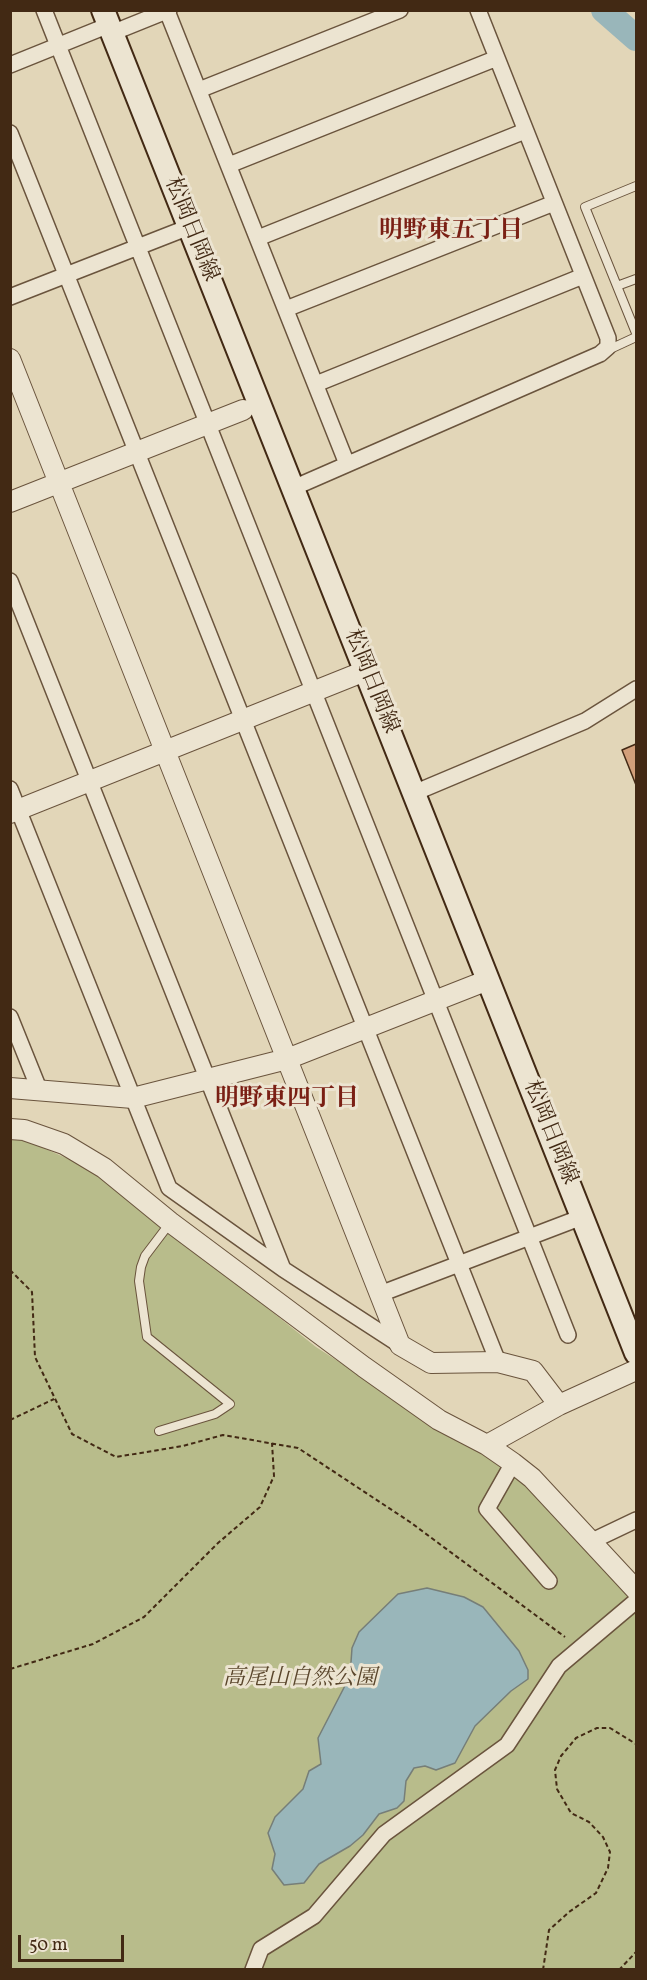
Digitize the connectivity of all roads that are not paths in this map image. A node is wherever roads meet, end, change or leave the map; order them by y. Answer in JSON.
{"nodes":[{"id":1,"x":44,"y":10,"type":"edge"},
{"id":2,"x":400,"y":10,"type":"edge"},
{"id":3,"x":478,"y":10,"type":"edge"},
{"id":4,"x":168,"y":11,"type":"edge"},
{"id":5,"x":108,"y":23,"type":"edge"},
{"id":6,"x":58,"y":46,"type":"junction"},
{"id":7,"x":497,"y":58,"type":"junction"},
{"id":8,"x":10,"y":65,"type":"edge"},
{"id":9,"x":199,"y":90,"type":"junction"},
{"id":10,"x":525,"y":131,"type":"junction"},
{"id":11,"x":10,"y":133,"type":"edge"},
{"id":12,"x":229,"y":165,"type":"junction"},
{"id":13,"x":636,"y":186,"type":"edge"},
{"id":14,"x":554,"y":203,"type":"junction"},
{"id":15,"x":189,"y":227,"type":"junction"},
{"id":16,"x":258,"y":238,"type":"junction"},
{"id":17,"x":138,"y":247,"type":"junction"},
{"id":18,"x":67,"y":275,"type":"junction"},
{"id":19,"x":583,"y":276,"type":"junction"},
{"id":20,"x":636,"y":279,"type":"edge"},
{"id":21,"x":617,"y":286,"type":"junction"},
{"id":22,"x":10,"y":297,"type":"edge"},
{"id":23,"x":286,"y":309,"type":"junction"},
{"id":24,"x":636,"y":335,"type":"edge"},
{"id":25,"x":600,"y":354,"type":"junction"},
{"id":26,"x":10,"y":359,"type":"edge"},
{"id":27,"x":316,"y":384,"type":"junction"},
{"id":28,"x":243,"y":410,"type":"dead end"},
{"id":29,"x":208,"y":424,"type":"junction"},
{"id":30,"x":137,"y":452,"type":"junction"},
{"id":31,"x":347,"y":464,"type":"junction"},
{"id":32,"x":59,"y":483,"type":"junction"},
{"id":33,"x":293,"y":488,"type":"junction"},
{"id":34,"x":10,"y":502,"type":"edge"},
{"id":35,"x":10,"y":581,"type":"edge"},
{"id":36,"x":365,"y":671,"type":"junction"},
{"id":37,"x":636,"y":689,"type":"edge"},
{"id":38,"x":314,"y":692,"type":"junction"},
{"id":39,"x":243,"y":720,"type":"junction"},
{"id":40,"x":165,"y":751,"type":"junction"},
{"id":41,"x":90,"y":781,"type":"junction"},
{"id":42,"x":10,"y":789,"type":"edge"},
{"id":43,"x":414,"y":793,"type":"junction"},
{"id":44,"x":14,"y":811,"type":"edge"},
{"id":45,"x":488,"y":980,"type":"junction"},
{"id":46,"x":436,"y":1000,"type":"junction"},
{"id":47,"x":10,"y":1017,"type":"edge"},
{"id":48,"x":366,"y":1029,"type":"junction"},
{"id":49,"x":287,"y":1059,"type":"junction"},
{"id":50,"x":208,"y":1080,"type":"junction"},
{"id":51,"x":10,"y":1088,"type":"edge"},
{"id":52,"x":39,"y":1089,"type":"junction"},
{"id":53,"x":133,"y":1098,"type":"junction"},
{"id":54,"x":10,"y":1129,"type":"edge"},
{"id":55,"x":582,"y":1217,"type":"junction"},
{"id":56,"x":170,"y":1222,"type":"junction"},
{"id":57,"x":530,"y":1237,"type":"junction"},
{"id":58,"x":459,"y":1264,"type":"junction"},
{"id":59,"x":283,"y":1269,"type":"junction"},
{"id":60,"x":380,"y":1294,"type":"junction"},
{"id":61,"x":568,"y":1335,"type":"dead end"},
{"id":62,"x":400,"y":1345,"type":"junction"},
{"id":63,"x":636,"y":1353,"type":"edge"},
{"id":64,"x":498,"y":1362,"type":"junction"},
{"id":65,"x":636,"y":1370,"type":"edge"},
{"id":66,"x":559,"y":1405,"type":"junction"},
{"id":67,"x":159,"y":1431,"type":"dead end"},
{"id":68,"x":487,"y":1445,"type":"junction"},
{"id":69,"x":513,"y":1463,"type":"junction"},
{"id":70,"x":636,"y":1520,"type":"edge"},
{"id":71,"x":592,"y":1541,"type":"junction"},
{"id":72,"x":549,"y":1581,"type":"dead end"},
{"id":73,"x":636,"y":1590,"type":"edge"},
{"id":74,"x":636,"y":1601,"type":"edge"},
{"id":75,"x":254,"y":1970,"type":"edge"}],
"edges":[{"from":1,"to":6,"type":"street"},
{"from":2,"to":9,"type":"street"},
{"from":3,"to":7,"type":"street"},
{"from":4,"to":5,"type":"street"},
{"from":4,"to":9,"type":"street"},
{"from":5,"to":6,"type":"street"},
{"from":5,"to":15,"type":"main road","name":"松岡日岡線"},
{"from":6,"to":8,"type":"street"},
{"from":6,"to":17,"type":"street"},
{"from":7,"to":10,"type":"street"},
{"from":7,"to":12,"type":"street"},
{"from":9,"to":12,"type":"street"},
{"from":10,"to":14,"type":"street"},
{"from":10,"to":16,"type":"street"},
{"from":11,"to":18,"type":"street"},
{"from":12,"to":16,"type":"street"},
{"from":13,"to":21,"type":"lane"},
{"from":14,"to":19,"type":"street"},
{"from":14,"to":23,"type":"street"},
{"from":15,"to":17,"type":"street"},
{"from":15,"to":33,"type":"main road","name":"松岡日岡線"},
{"from":16,"to":23,"type":"street"},
{"from":17,"to":18,"type":"street"},
{"from":17,"to":29,"type":"street"},
{"from":18,"to":22,"type":"street"},
{"from":18,"to":30,"type":"street"},
{"from":19,"to":25,"type":"street"},
{"from":19,"to":27,"type":"street"},
{"from":20,"to":21,"type":"lane"},
{"from":21,"to":24,"type":"lane"},
{"from":23,"to":27,"type":"street"},
{"from":24,"to":25,"type":"lane"},
{"from":25,"to":31,"type":"street"},
{"from":26,"to":32,"type":"street"},
{"from":27,"to":31,"type":"street"},
{"from":28,"to":29,"type":"street"},
{"from":29,"to":30,"type":"street"},
{"from":29,"to":38,"type":"street"},
{"from":30,"to":32,"type":"street"},
{"from":30,"to":39,"type":"street"},
{"from":31,"to":33,"type":"street"},
{"from":32,"to":34,"type":"street"},
{"from":32,"to":40,"type":"street"},
{"from":33,"to":36,"type":"main road","name":"松岡日岡線"},
{"from":35,"to":41,"type":"street"},
{"from":36,"to":38,"type":"street"},
{"from":36,"to":43,"type":"main road","name":"松岡日岡線"},
{"from":37,"to":43,"type":"street"},
{"from":38,"to":39,"type":"street"},
{"from":38,"to":46,"type":"street"},
{"from":39,"to":40,"type":"street"},
{"from":39,"to":48,"type":"street"},
{"from":40,"to":41,"type":"street"},
{"from":40,"to":49,"type":"street"},
{"from":41,"to":44,"type":"street"},
{"from":41,"to":50,"type":"street"},
{"from":42,"to":44,"type":"street"},
{"from":43,"to":45,"type":"main road","name":"松岡日岡線"},
{"from":44,"to":53,"type":"street"},
{"from":45,"to":46,"type":"street"},
{"from":45,"to":55,"type":"main road","name":"松岡日岡線"},
{"from":46,"to":48,"type":"street"},
{"from":46,"to":57,"type":"street"},
{"from":47,"to":52,"type":"street"},
{"from":48,"to":49,"type":"street"},
{"from":48,"to":58,"type":"street"},
{"from":49,"to":50,"type":"street"},
{"from":49,"to":60,"type":"street"},
{"from":50,"to":53,"type":"street"},
{"from":50,"to":59,"type":"street"},
{"from":51,"to":52,"type":"street"},
{"from":52,"to":53,"type":"street"},
{"from":53,"to":59,"type":"street"},
{"from":54,"to":56,"type":"street"},
{"from":55,"to":57,"type":"street"},
{"from":55,"to":63,"type":"main road","name":"松岡日岡線"},
{"from":56,"to":67,"type":"lane"},
{"from":56,"to":68,"type":"street"},
{"from":57,"to":58,"type":"street"},
{"from":57,"to":61,"type":"street"},
{"from":58,"to":60,"type":"street"},
{"from":58,"to":64,"type":"street"},
{"from":59,"to":62,"type":"street"},
{"from":60,"to":62,"type":"street"},
{"from":62,"to":64,"type":"street"},
{"from":64,"to":66,"type":"street"},
{"from":65,"to":66,"type":"street"},
{"from":66,"to":68,"type":"street"},
{"from":68,"to":69,"type":"street"},
{"from":69,"to":71,"type":"street"},
{"from":69,"to":72,"type":"street"},
{"from":70,"to":71,"type":"street"},
{"from":71,"to":73,"type":"street"},
{"from":74,"to":75,"type":"street"}]}
